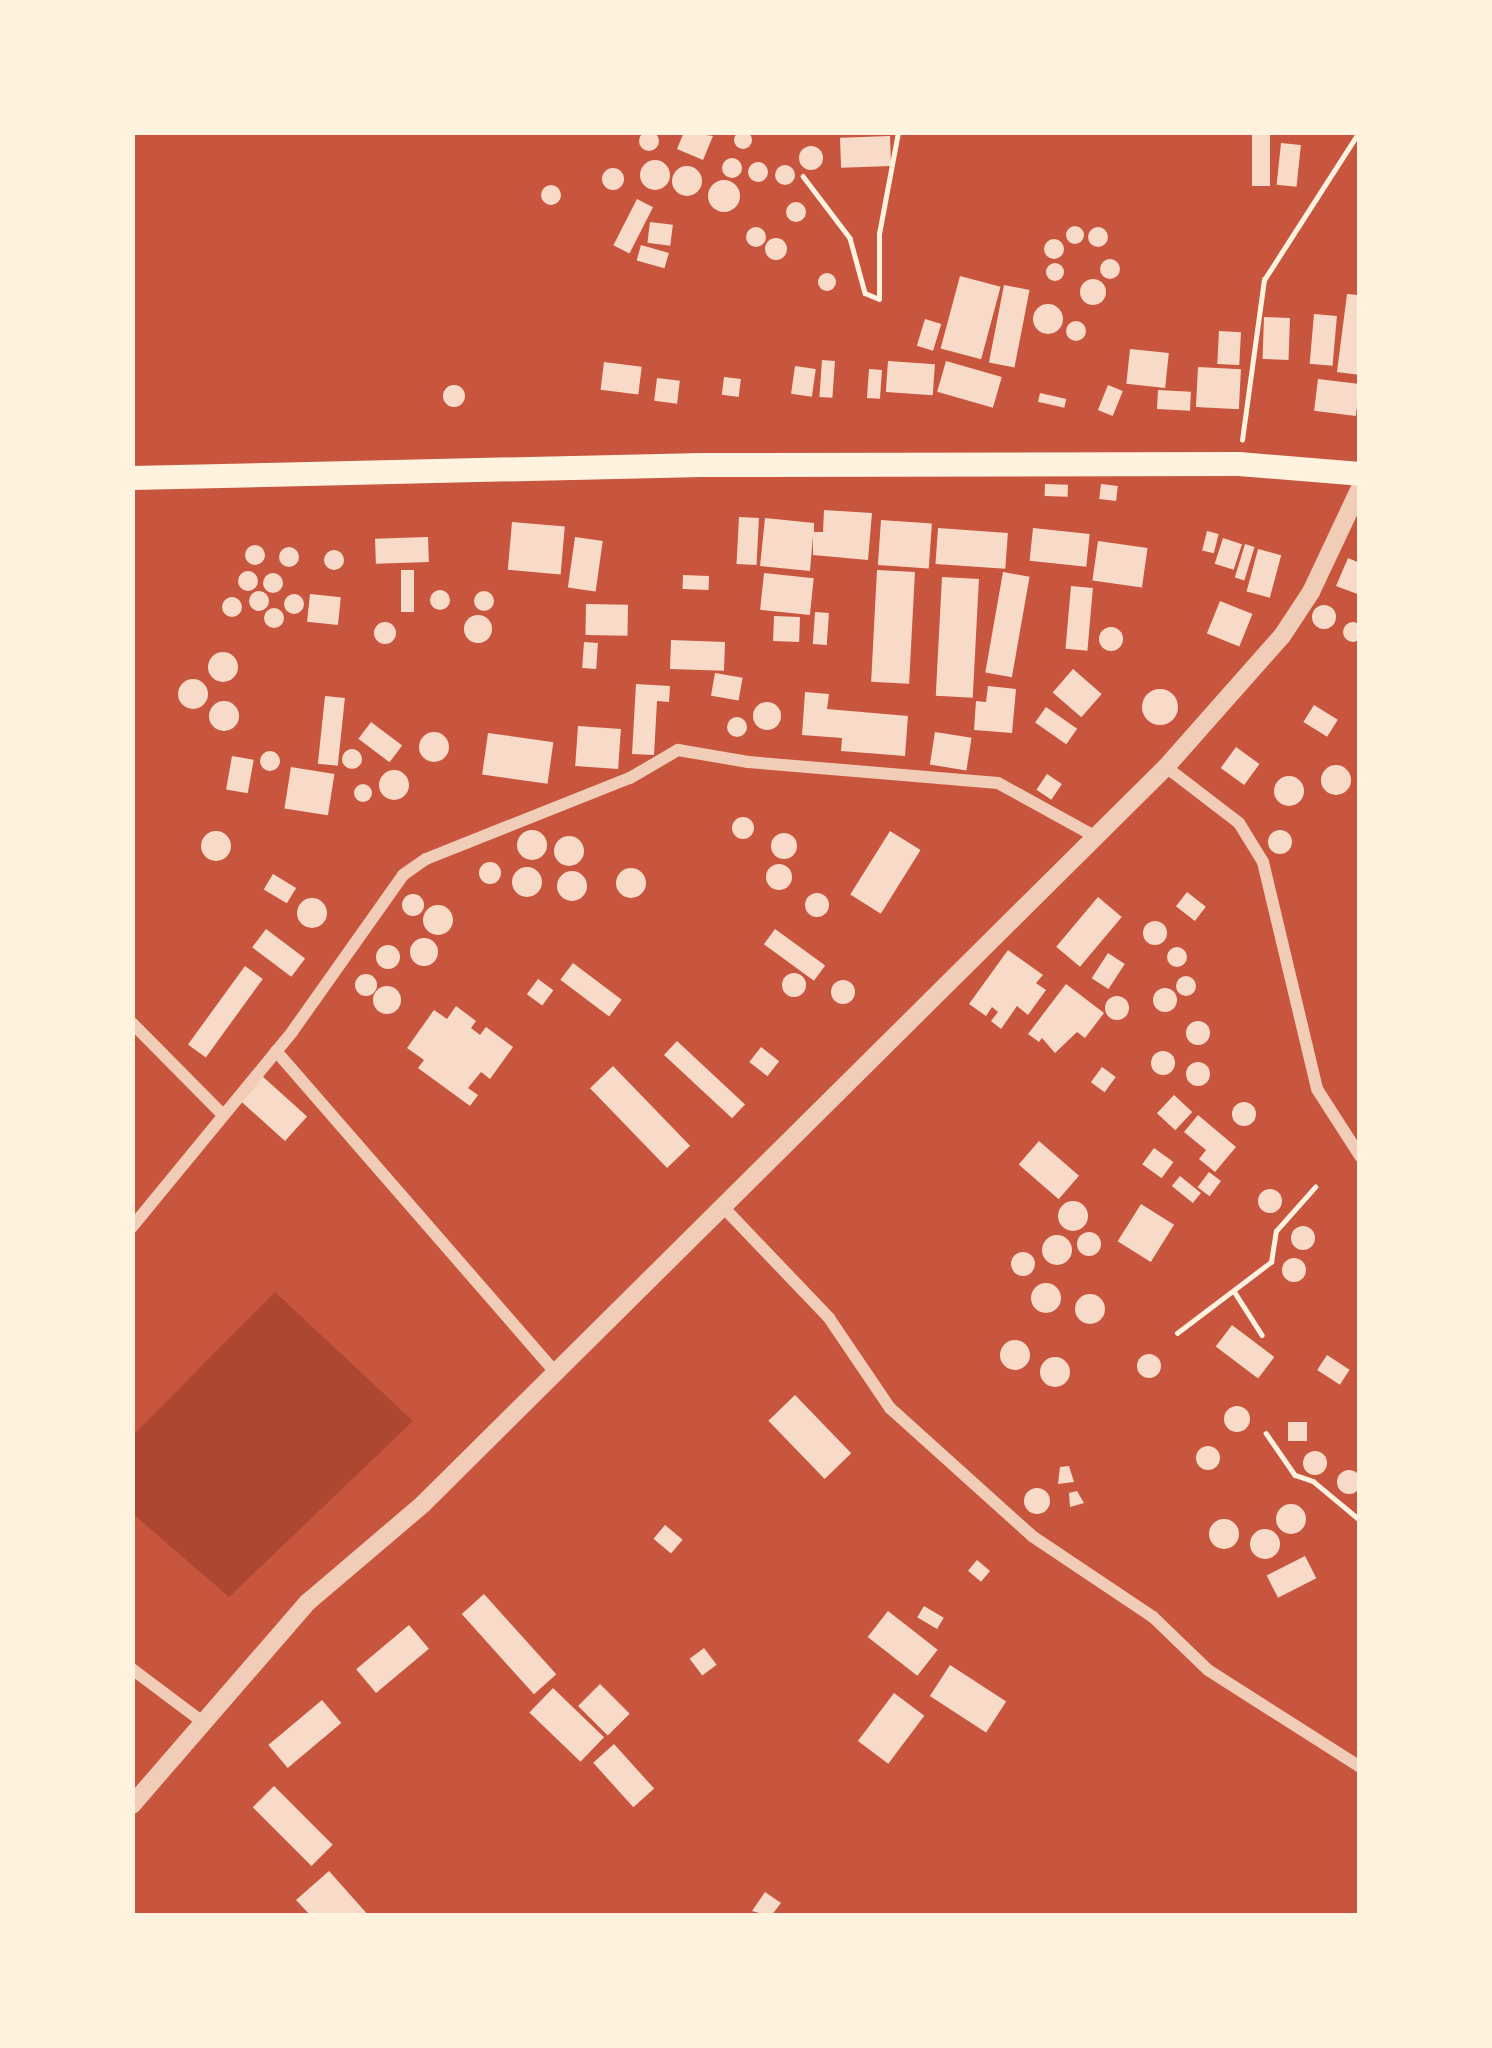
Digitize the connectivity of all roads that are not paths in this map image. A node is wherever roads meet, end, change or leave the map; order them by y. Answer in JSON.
{"nodes":[{"id":1,"x":1360,"y":475,"type":"edge"},
{"id":2,"x":132,"y":478,"type":"edge"},
{"id":3,"x":1360,"y":488,"type":"edge"},
{"id":4,"x":1166,"y":767,"type":"junction"},
{"id":5,"x":1098,"y":838,"type":"junction"},
{"id":6,"x":132,"y":1023,"type":"edge"},
{"id":7,"x":276,"y":1051,"type":"junction"},
{"id":8,"x":221,"y":1113,"type":"junction"},
{"id":9,"x":1360,"y":1156,"type":"edge"},
{"id":10,"x":725,"y":1209,"type":"junction"},
{"id":11,"x":132,"y":1228,"type":"edge"},
{"id":12,"x":554,"y":1372,"type":"junction"},
{"id":13,"x":132,"y":1669,"type":"edge"},
{"id":14,"x":204,"y":1723,"type":"junction"},
{"id":15,"x":1360,"y":1767,"type":"edge"},
{"id":16,"x":132,"y":1805,"type":"edge"}],
"edges":[{"from":1,"to":2,"type":"main road"},
{"from":3,"to":4,"type":"street"},
{"from":4,"to":5,"type":"street"},
{"from":4,"to":9,"type":"street"},
{"from":5,"to":7,"type":"street"},
{"from":5,"to":10,"type":"street"},
{"from":6,"to":8,"type":"street"},
{"from":7,"to":8,"type":"street"},
{"from":7,"to":12,"type":"street"},
{"from":8,"to":11,"type":"street"},
{"from":10,"to":12,"type":"street"},
{"from":10,"to":15,"type":"street"},
{"from":12,"to":14,"type":"street"},
{"from":13,"to":14,"type":"street"},
{"from":14,"to":16,"type":"street"}]}
